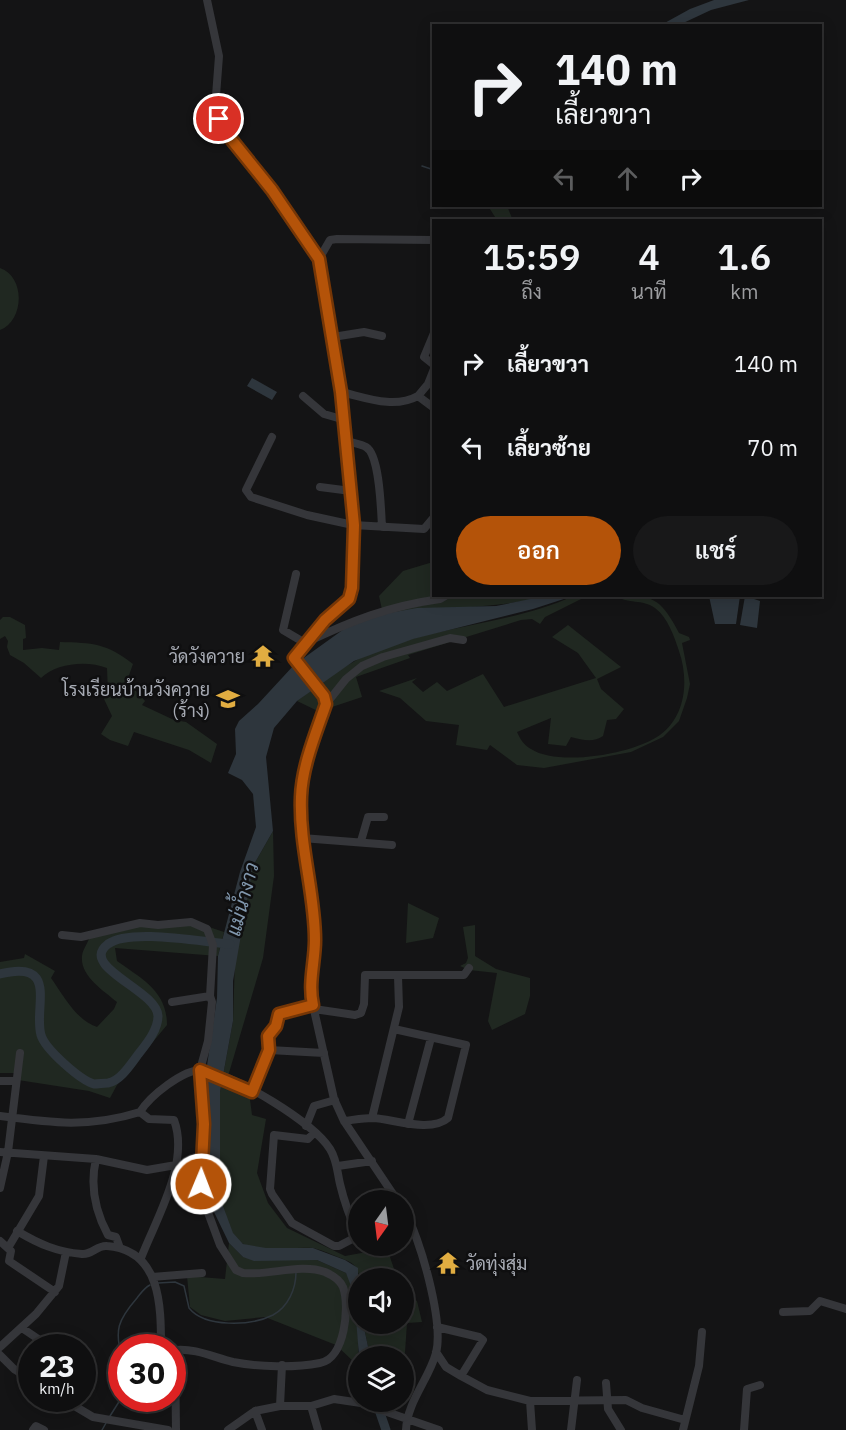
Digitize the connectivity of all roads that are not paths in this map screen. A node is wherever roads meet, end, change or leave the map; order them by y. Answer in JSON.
{"nodes":[{"id":1,"x":207,"y":0,"type":"edge"},
{"id":2,"x":432,"y":240,"type":"edge"},
{"id":3,"x":319,"y":259,"type":"junction"},
{"id":4,"x":382,"y":336,"type":"dead end"},
{"id":5,"x":333,"y":337,"type":"junction"},
{"id":6,"x":432,"y":338,"type":"edge"},
{"id":7,"x":432,"y":364,"type":"edge"},
{"id":8,"x":432,"y":369,"type":"edge"},
{"id":9,"x":341,"y":392,"type":"junction"},
{"id":10,"x":303,"y":396,"type":"dead end"},
{"id":11,"x":418,"y":396,"type":"junction"},
{"id":12,"x":432,"y":406,"type":"edge"},
{"id":13,"x":345,"y":420,"type":"junction"},
{"id":14,"x":272,"y":437,"type":"dead end"},
{"id":15,"x":347,"y":441,"type":"junction"},
{"id":16,"x":320,"y":487,"type":"dead end"},
{"id":17,"x":351,"y":491,"type":"junction"},
{"id":18,"x":432,"y":519,"type":"edge"},
{"id":19,"x":354,"y":525,"type":"junction"},
{"id":20,"x":382,"y":527,"type":"junction"},
{"id":21,"x":296,"y":574,"type":"dead end"},
{"id":22,"x":443,"y":597,"type":"edge"},
{"id":23,"x":463,"y":639,"type":"dead end"},
{"id":24,"x":305,"y":643,"type":"junction"},
{"id":25,"x":325,"y":700,"type":"junction"},
{"id":26,"x":384,"y":817,"type":"dead end"},
{"id":27,"x":302,"y":838,"type":"junction"},
{"id":28,"x":361,"y":841,"type":"junction"},
{"id":29,"x":392,"y":845,"type":"dead end"},
{"id":30,"x":63,"y":935,"type":"dead end"},
{"id":31,"x":470,"y":968,"type":"dead end"},
{"id":32,"x":398,"y":976,"type":"junction"},
{"id":33,"x":210,"y":996,"type":"junction"},
{"id":34,"x":172,"y":1002,"type":"dead end"},
{"id":35,"x":314,"y":1007,"type":"junction"},
{"id":36,"x":394,"y":1029,"type":"junction"},
{"id":37,"x":431,"y":1038,"type":"junction"},
{"id":38,"x":269,"y":1050,"type":"junction"},
{"id":39,"x":20,"y":1053,"type":"dead end"},
{"id":40,"x":324,"y":1053,"type":"junction"},
{"id":41,"x":202,"y":1070,"type":"junction"},
{"id":42,"x":0,"y":1081,"type":"edge"},
{"id":43,"x":16,"y":1081,"type":"junction"},
{"id":44,"x":252,"y":1092,"type":"junction"},
{"id":45,"x":335,"y":1100,"type":"junction"},
{"id":46,"x":140,"y":1112,"type":"junction"},
{"id":47,"x":0,"y":1116,"type":"edge"},
{"id":48,"x":12,"y":1118,"type":"junction"},
{"id":49,"x":372,"y":1118,"type":"junction"},
{"id":50,"x":344,"y":1121,"type":"junction"},
{"id":51,"x":408,"y":1124,"type":"junction"},
{"id":52,"x":306,"y":1126,"type":"junction"},
{"id":53,"x":314,"y":1133,"type":"junction"},
{"id":54,"x":4,"y":1152,"type":"edge"},
{"id":55,"x":44,"y":1156,"type":"junction"},
{"id":56,"x":96,"y":1159,"type":"junction"},
{"id":57,"x":372,"y":1161,"type":"junction"},
{"id":58,"x":176,"y":1165,"type":"junction"},
{"id":59,"x":338,"y":1166,"type":"junction"},
{"id":60,"x":0,"y":1188,"type":"edge"},
{"id":61,"x":391,"y":1190,"type":"edge"},
{"id":62,"x":348,"y":1210,"type":"edge"},
{"id":63,"x":17,"y":1232,"type":"junction"},
{"id":64,"x":0,"y":1241,"type":"edge"},
{"id":65,"x":348,"y":1241,"type":"edge"},
{"id":66,"x":414,"y":1241,"type":"edge"},
{"id":67,"x":8,"y":1248,"type":"junction"},
{"id":68,"x":120,"y":1248,"type":"junction"},
{"id":69,"x":66,"y":1252,"type":"junction"},
{"id":70,"x":141,"y":1258,"type":"junction"},
{"id":71,"x":202,"y":1273,"type":"dead end"},
{"id":72,"x":154,"y":1281,"type":"junction"},
{"id":73,"x":55,"y":1292,"type":"junction"},
{"id":74,"x":846,"y":1309,"type":"edge"},
{"id":75,"x":783,"y":1312,"type":"dead end"},
{"id":76,"x":437,"y":1327,"type":"junction"},
{"id":77,"x":22,"y":1328,"type":"junction"},
{"id":78,"x":702,"y":1332,"type":"dead end"},
{"id":79,"x":31,"y":1334,"type":"edge"},
{"id":80,"x":161,"y":1334,"type":"edge"},
{"id":81,"x":0,"y":1347,"type":"edge"},
{"id":82,"x":186,"y":1350,"type":"edge"},
{"id":83,"x":436,"y":1352,"type":"junction"},
{"id":84,"x":0,"y":1355,"type":"edge"},
{"id":85,"x":282,"y":1365,"type":"junction"},
{"id":86,"x":18,"y":1369,"type":"edge"},
{"id":87,"x":461,"y":1376,"type":"junction"},
{"id":88,"x":577,"y":1380,"type":"dead end"},
{"id":89,"x":606,"y":1383,"type":"dead end"},
{"id":90,"x":760,"y":1385,"type":"dead end"},
{"id":91,"x":575,"y":1399,"type":"junction"},
{"id":92,"x":530,"y":1401,"type":"junction"},
{"id":93,"x":606,"y":1401,"type":"junction"},
{"id":94,"x":280,"y":1406,"type":"junction"},
{"id":95,"x":311,"y":1406,"type":"junction"},
{"id":96,"x":255,"y":1411,"type":"junction"},
{"id":97,"x":86,"y":1412,"type":"edge"},
{"id":98,"x":175,"y":1412,"type":"edge"},
{"id":99,"x":407,"y":1418,"type":"junction"},
{"id":100,"x":685,"y":1420,"type":"junction"},
{"id":101,"x":33,"y":1430,"type":"edge"},
{"id":102,"x":44,"y":1430,"type":"edge"},
{"id":103,"x":168,"y":1430,"type":"edge"},
{"id":104,"x":176,"y":1430,"type":"edge"},
{"id":105,"x":228,"y":1430,"type":"edge"},
{"id":106,"x":262,"y":1430,"type":"edge"},
{"id":107,"x":318,"y":1430,"type":"edge"},
{"id":108,"x":406,"y":1430,"type":"edge"},
{"id":109,"x":440,"y":1430,"type":"edge"},
{"id":110,"x":532,"y":1430,"type":"edge"},
{"id":111,"x":571,"y":1430,"type":"edge"},
{"id":112,"x":621,"y":1430,"type":"edge"},
{"id":113,"x":683,"y":1430,"type":"edge"},
{"id":114,"x":744,"y":1430,"type":"edge"}],
"edges":[{"from":1,"to":3,"type":"street"},
{"from":2,"to":3,"type":"street"},
{"from":3,"to":5,"type":"street"},
{"from":4,"to":5,"type":"street"},
{"from":5,"to":9,"type":"street"},
{"from":6,"to":7,"type":"street"},
{"from":8,"to":11,"type":"street"},
{"from":9,"to":11,"type":"street"},
{"from":9,"to":13,"type":"street"},
{"from":10,"to":13,"type":"street"},
{"from":11,"to":12,"type":"street"},
{"from":13,"to":15,"type":"street"},
{"from":14,"to":19,"type":"street"},
{"from":15,"to":17,"type":"street"},
{"from":15,"to":20,"type":"street"},
{"from":16,"to":17,"type":"street"},
{"from":17,"to":19,"type":"street"},
{"from":18,"to":20,"type":"street"},
{"from":19,"to":20,"type":"street"},
{"from":19,"to":24,"type":"street"},
{"from":21,"to":24,"type":"street"},
{"from":22,"to":24,"type":"street"},
{"from":23,"to":25,"type":"street"},
{"from":24,"to":25,"type":"street"},
{"from":25,"to":27,"type":"street"},
{"from":26,"to":28,"type":"street"},
{"from":27,"to":28,"type":"street"},
{"from":27,"to":35,"type":"street"},
{"from":28,"to":29,"type":"street"},
{"from":30,"to":33,"type":"street"},
{"from":31,"to":32,"type":"street"},
{"from":32,"to":35,"type":"street"},
{"from":32,"to":36,"type":"street"},
{"from":33,"to":34,"type":"street"},
{"from":33,"to":41,"type":"street"},
{"from":35,"to":38,"type":"street"},
{"from":35,"to":40,"type":"street"},
{"from":36,"to":37,"type":"street"},
{"from":36,"to":49,"type":"street"},
{"from":37,"to":51,"type":"street"},
{"from":37,"to":51,"type":"street"},
{"from":38,"to":40,"type":"street"},
{"from":38,"to":44,"type":"street"},
{"from":39,"to":43,"type":"street"},
{"from":40,"to":45,"type":"street"},
{"from":41,"to":44,"type":"street"},
{"from":41,"to":46,"type":"street"},
{"from":41,"to":85,"type":"street"},
{"from":42,"to":43,"type":"street"},
{"from":43,"to":48,"type":"street"},
{"from":44,"to":52,"type":"street"},
{"from":45,"to":50,"type":"street"},
{"from":45,"to":52,"type":"street"},
{"from":46,"to":48,"type":"street"},
{"from":46,"to":58,"type":"street"},
{"from":47,"to":48,"type":"street"},
{"from":48,"to":54,"type":"street"},
{"from":49,"to":50,"type":"street"},
{"from":49,"to":51,"type":"street"},
{"from":50,"to":57,"type":"street"},
{"from":52,"to":53,"type":"street"},
{"from":53,"to":59,"type":"street"},
{"from":53,"to":65,"type":"street"},
{"from":54,"to":55,"type":"street"},
{"from":54,"to":60,"type":"street"},
{"from":55,"to":56,"type":"street"},
{"from":55,"to":63,"type":"street"},
{"from":56,"to":58,"type":"street"},
{"from":56,"to":68,"type":"street"},
{"from":57,"to":59,"type":"street"},
{"from":57,"to":61,"type":"street"},
{"from":58,"to":70,"type":"street"},
{"from":59,"to":62,"type":"street"},
{"from":63,"to":67,"type":"street"},
{"from":63,"to":69,"type":"street"},
{"from":64,"to":67,"type":"street"},
{"from":66,"to":76,"type":"street"},
{"from":67,"to":73,"type":"street"},
{"from":68,"to":69,"type":"street"},
{"from":68,"to":70,"type":"street"},
{"from":69,"to":73,"type":"street"},
{"from":70,"to":72,"type":"street"},
{"from":71,"to":72,"type":"street"},
{"from":72,"to":80,"type":"street"},
{"from":73,"to":77,"type":"street"},
{"from":74,"to":75,"type":"street"},
{"from":76,"to":83,"type":"street"},
{"from":76,"to":87,"type":"street"},
{"from":77,"to":79,"type":"street"},
{"from":77,"to":81,"type":"street"},
{"from":78,"to":100,"type":"street"},
{"from":82,"to":85,"type":"street"},
{"from":83,"to":87,"type":"street"},
{"from":83,"to":99,"type":"street"},
{"from":84,"to":86,"type":"street"},
{"from":85,"to":94,"type":"street"},
{"from":87,"to":92,"type":"street"},
{"from":88,"to":91,"type":"street"},
{"from":89,"to":93,"type":"street"},
{"from":90,"to":114,"type":"street"},
{"from":91,"to":92,"type":"street"},
{"from":91,"to":93,"type":"street"},
{"from":91,"to":111,"type":"street"},
{"from":92,"to":110,"type":"street"},
{"from":93,"to":100,"type":"street"},
{"from":93,"to":112,"type":"street"},
{"from":94,"to":95,"type":"street"},
{"from":94,"to":96,"type":"street"},
{"from":95,"to":99,"type":"street"},
{"from":95,"to":107,"type":"street"},
{"from":96,"to":105,"type":"street"},
{"from":96,"to":106,"type":"street"},
{"from":97,"to":103,"type":"street"},
{"from":98,"to":104,"type":"street"},
{"from":99,"to":108,"type":"street"},
{"from":99,"to":109,"type":"street"},
{"from":100,"to":113,"type":"street"},
{"from":101,"to":102,"type":"street"}]}
